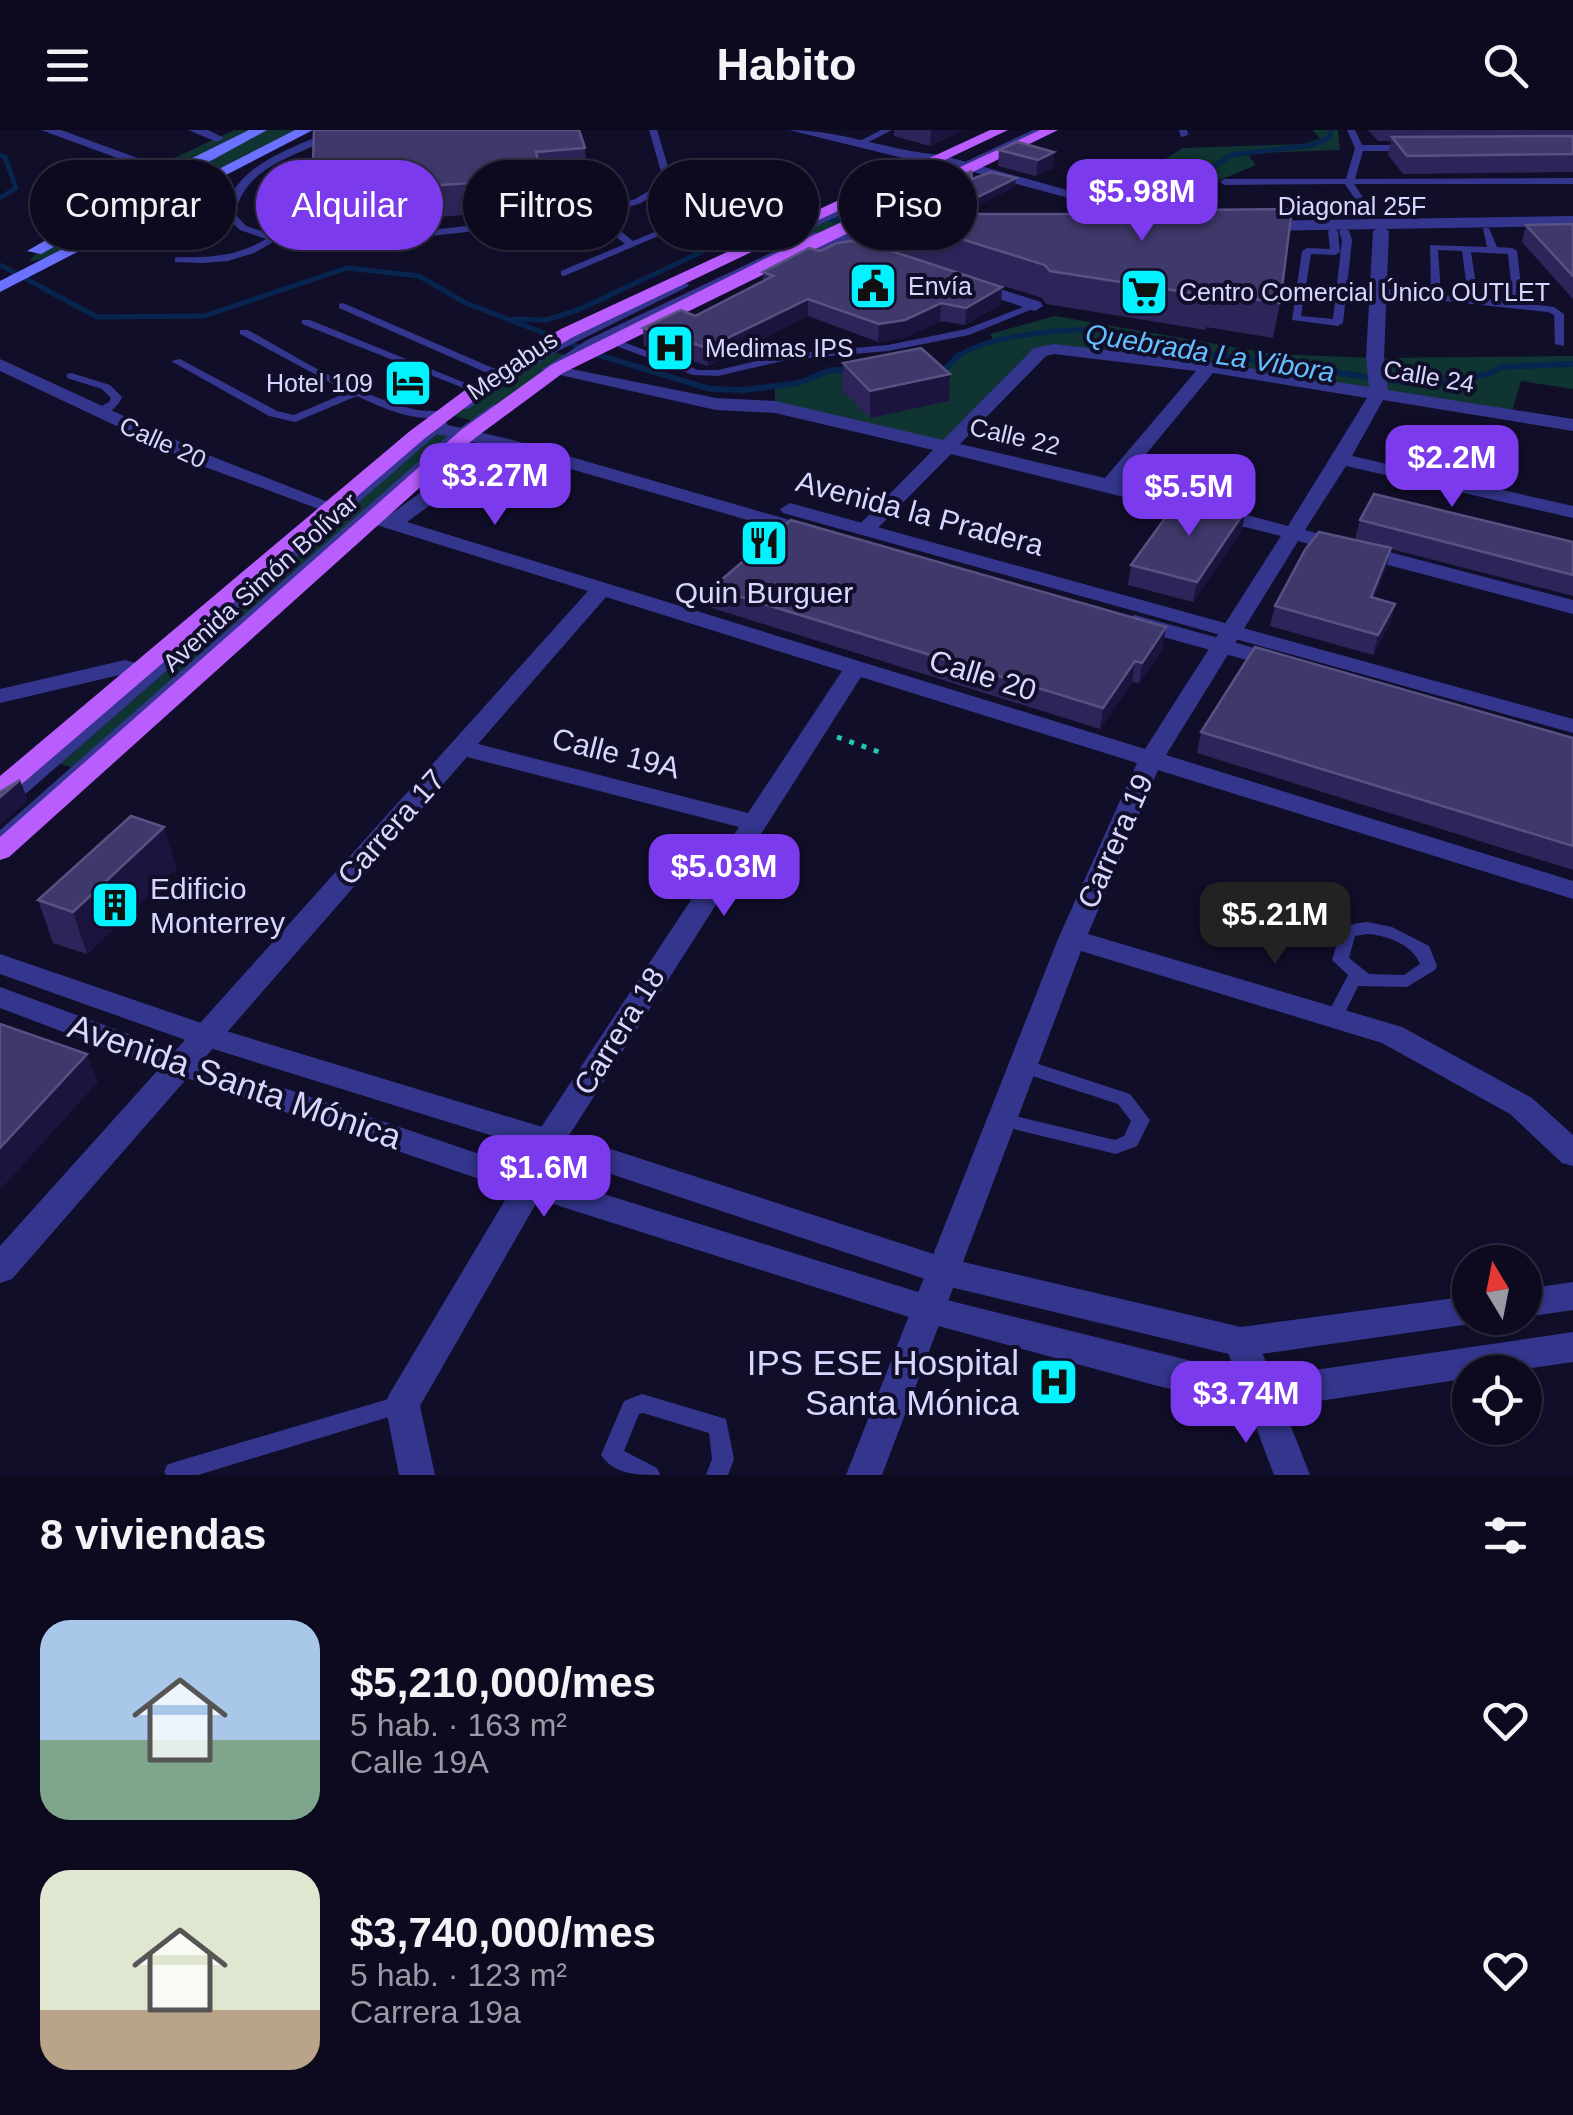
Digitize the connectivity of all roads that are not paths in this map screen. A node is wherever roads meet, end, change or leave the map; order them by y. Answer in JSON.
{"nodes":[{"id":1,"x":48,"y":130,"type":"edge"},
{"id":2,"x":195,"y":130,"type":"edge"},
{"id":3,"x":234,"y":130,"type":"edge"},
{"id":4,"x":260,"y":130,"type":"edge"},
{"id":5,"x":283,"y":130,"type":"edge"},
{"id":6,"x":306,"y":130,"type":"edge"},
{"id":7,"x":340,"y":130,"type":"edge"},
{"id":8,"x":652,"y":130,"type":"edge"},
{"id":9,"x":796,"y":130,"type":"edge"},
{"id":10,"x":888,"y":130,"type":"edge"},
{"id":11,"x":1001,"y":130,"type":"edge"},
{"id":12,"x":1016,"y":130,"type":"edge"},
{"id":13,"x":1040,"y":130,"type":"edge"},
{"id":14,"x":1051,"y":130,"type":"edge"},
{"id":15,"x":1351,"y":130,"type":"edge"},
{"id":16,"x":217,"y":138,"type":"junction"},
{"id":17,"x":858,"y":144,"type":"junction"},
{"id":18,"x":1359,"y":148,"type":"junction"},
{"id":19,"x":1417,"y":148,"type":"edge"},
{"id":20,"x":124,"y":160,"type":"edge"},
{"id":21,"x":187,"y":160,"type":"edge"},
{"id":22,"x":198,"y":160,"type":"edge"},
{"id":23,"x":206,"y":160,"type":"edge"},
{"id":24,"x":284,"y":160,"type":"edge"},
{"id":25,"x":921,"y":160,"type":"edge"},
{"id":26,"x":963,"y":160,"type":"edge"},
{"id":27,"x":966,"y":160,"type":"edge"},
{"id":28,"x":971,"y":160,"type":"edge"},
{"id":29,"x":974,"y":160,"type":"edge"},
{"id":30,"x":236,"y":166,"type":"edge"},
{"id":31,"x":977,"y":174,"type":"edge"},
{"id":32,"x":256,"y":175,"type":"edge"},
{"id":33,"x":1573,"y":181,"type":"edge"},
{"id":34,"x":1224,"y":182,"type":"dead end"},
{"id":35,"x":1349,"y":184,"type":"junction"},
{"id":36,"x":628,"y":204,"type":"edge"},
{"id":37,"x":839,"y":209,"type":"edge"},
{"id":38,"x":1121,"y":214,"type":"edge"},
{"id":39,"x":1573,"y":221,"type":"edge"},
{"id":40,"x":839,"y":224,"type":"edge"},
{"id":41,"x":1377,"y":224,"type":"junction"},
{"id":42,"x":1573,"y":229,"type":"edge"},
{"id":43,"x":1486,"y":230,"type":"junction"},
{"id":44,"x":822,"y":231,"type":"junction"},
{"id":45,"x":1338,"y":231,"type":"junction"},
{"id":46,"x":256,"y":232,"type":"edge"},
{"id":47,"x":648,"y":236,"type":"edge"},
{"id":48,"x":839,"y":238,"type":"edge"},
{"id":49,"x":630,"y":243,"type":"joint"},
{"id":50,"x":1466,"y":248,"type":"junction"},
{"id":51,"x":37,"y":250,"type":"edge"},
{"id":52,"x":72,"y":250,"type":"edge"},
{"id":53,"x":257,"y":250,"type":"edge"},
{"id":54,"x":871,"y":250,"type":"edge"},
{"id":55,"x":896,"y":250,"type":"edge"},
{"id":56,"x":1493,"y":250,"type":"junction"},
{"id":57,"x":178,"y":260,"type":"dead end"},
{"id":58,"x":564,"y":273,"type":"dead end"},
{"id":59,"x":3,"y":279,"type":"edge"},
{"id":60,"x":765,"y":280,"type":"edge"},
{"id":61,"x":960,"y":282,"type":"edge"},
{"id":62,"x":1379,"y":291,"type":"junction"},
{"id":63,"x":1436,"y":296,"type":"junction"},
{"id":64,"x":1473,"y":301,"type":"junction"},
{"id":65,"x":344,"y":306,"type":"dead end"},
{"id":66,"x":1035,"y":306,"type":"joint"},
{"id":67,"x":1518,"y":306,"type":"junction"},
{"id":68,"x":682,"y":318,"type":"edge"},
{"id":69,"x":651,"y":320,"type":"junction"},
{"id":70,"x":306,"y":322,"type":"dead end"},
{"id":71,"x":244,"y":332,"type":"dead end"},
{"id":72,"x":600,"y":342,"type":"junction"},
{"id":73,"x":1560,"y":344,"type":"dead end"},
{"id":74,"x":558,"y":357,"type":"junction"},
{"id":75,"x":176,"y":361,"type":"dead end"},
{"id":76,"x":0,"y":364,"type":"edge"},
{"id":77,"x":1210,"y":368,"type":"junction"},
{"id":78,"x":498,"y":374,"type":"junction"},
{"id":79,"x":71,"y":376,"type":"dead end"},
{"id":80,"x":1378,"y":380,"type":"junction"},
{"id":81,"x":475,"y":389,"type":"junction"},
{"id":82,"x":358,"y":392,"type":"junction"},
{"id":83,"x":96,"y":413,"type":"junction"},
{"id":84,"x":452,"y":423,"type":"junction"},
{"id":85,"x":1573,"y":425,"type":"edge"},
{"id":86,"x":502,"y":444,"type":"junction"},
{"id":87,"x":949,"y":448,"type":"junction"},
{"id":88,"x":1342,"y":459,"type":"junction"},
{"id":89,"x":1110,"y":486,"type":"junction"},
{"id":90,"x":331,"y":507,"type":"junction"},
{"id":91,"x":1573,"y":512,"type":"edge"},
{"id":92,"x":384,"y":520,"type":"junction"},
{"id":93,"x":866,"y":529,"type":"junction"},
{"id":94,"x":1292,"y":534,"type":"junction"},
{"id":95,"x":602,"y":589,"type":"junction"},
{"id":96,"x":1573,"y":607,"type":"edge"},
{"id":97,"x":1226,"y":637,"type":"junction"},
{"id":98,"x":854,"y":668,"type":"junction"},
{"id":99,"x":138,"y":671,"type":"junction"},
{"id":100,"x":0,"y":696,"type":"edge"},
{"id":101,"x":1573,"y":726,"type":"edge"},
{"id":102,"x":1573,"y":745,"type":"edge"},
{"id":103,"x":463,"y":748,"type":"junction"},
{"id":104,"x":1150,"y":761,"type":"junction"},
{"id":105,"x":0,"y":789,"type":"edge"},
{"id":106,"x":0,"y":810,"type":"edge"},
{"id":107,"x":752,"y":822,"type":"junction"},
{"id":108,"x":0,"y":838,"type":"edge"},
{"id":109,"x":0,"y":851,"type":"edge"},
{"id":110,"x":1573,"y":890,"type":"edge"},
{"id":111,"x":1072,"y":940,"type":"junction"},
{"id":112,"x":0,"y":964,"type":"edge"},
{"id":113,"x":1363,"y":978,"type":"junction"},
{"id":114,"x":0,"y":997,"type":"edge"},
{"id":115,"x":1336,"y":1015,"type":"junction"},
{"id":116,"x":204,"y":1035,"type":"junction"},
{"id":117,"x":179,"y":1064,"type":"junction"},
{"id":118,"x":1024,"y":1066,"type":"junction"},
{"id":119,"x":1003,"y":1120,"type":"junction"},
{"id":120,"x":550,"y":1141,"type":"junction"},
{"id":121,"x":1573,"y":1154,"type":"edge"},
{"id":122,"x":530,"y":1184,"type":"junction"},
{"id":123,"x":0,"y":1269,"type":"edge"},
{"id":124,"x":946,"y":1272,"type":"junction"},
{"id":125,"x":1573,"y":1296,"type":"edge"},
{"id":126,"x":1542,"y":1300,"type":"edge"},
{"id":127,"x":932,"y":1310,"type":"junction"},
{"id":128,"x":1452,"y":1313,"type":"edge"},
{"id":129,"x":1242,"y":1342,"type":"junction"},
{"id":130,"x":1573,"y":1346,"type":"edge"},
{"id":131,"x":1260,"y":1394,"type":"junction"},
{"id":132,"x":402,"y":1404,"type":"junction"},
{"id":133,"x":175,"y":1472,"type":"dead end"},
{"id":134,"x":417,"y":1475,"type":"edge"},
{"id":135,"x":649,"y":1475,"type":"edge"},
{"id":136,"x":718,"y":1475,"type":"edge"},
{"id":137,"x":864,"y":1475,"type":"edge"},
{"id":138,"x":1292,"y":1475,"type":"edge"}],
"edges":[{"from":1,"to":20,"type":"street"},
{"from":2,"to":16,"type":"street"},
{"from":3,"to":16,"type":"main road"},
{"from":4,"to":22,"type":"main road"},
{"from":5,"to":23,"type":"main road"},
{"from":6,"to":30,"type":"main road"},
{"from":7,"to":24,"type":"lane"},
{"from":8,"to":36,"type":"lane"},
{"from":9,"to":17,"type":"street"},
{"from":10,"to":17,"type":"lane"},
{"from":11,"to":26,"type":"main road","name":"Avenida Simón Bolívar"},
{"from":12,"to":27,"type":"lane"},
{"from":13,"to":28,"type":"lane"},
{"from":14,"to":29,"type":"main road","name":"Avenida Simón Bolívar"},
{"from":15,"to":18,"type":"lane"},
{"from":16,"to":21,"type":"main road"},
{"from":17,"to":25,"type":"street"},
{"from":18,"to":19,"type":"lane"},
{"from":18,"to":35,"type":"lane"},
{"from":31,"to":38,"type":"street"},
{"from":32,"to":46,"type":"lane"},
{"from":33,"to":35,"type":"lane"},
{"from":34,"to":35,"type":"lane"},
{"from":35,"to":41,"type":"lane"},
{"from":37,"to":44,"type":"main road","name":"Avenida Simón Bolívar"},
{"from":39,"to":41,"type":"street","name":"Diagonal 25F"},
{"from":40,"to":44,"type":"main road","name":"Avenida Simón Bolívar"},
{"from":41,"to":43,"type":"street","name":"Diagonal 25F"},
{"from":41,"to":45,"type":"street","name":"Diagonal 25F"},
{"from":41,"to":45,"type":"street","name":"Diagonal 25F"},
{"from":41,"to":62,"type":"street","name":"Carrera 19"},
{"from":42,"to":43,"type":"street","name":"Diagonal 25F"},
{"from":43,"to":56,"type":"lane"},
{"from":44,"to":48,"type":"street"},
{"from":44,"to":60,"type":"lane"},
{"from":44,"to":69,"type":"main road","name":"Avenida Simón Bolívar"},
{"from":44,"to":72,"type":"lane","name":"Megabus"},
{"from":44,"to":74,"type":"main road","name":"Avenida Simón Bolívar"},
{"from":45,"to":45,"type":"lane"},
{"from":47,"to":49,"type":"lane"},
{"from":49,"to":58,"type":"lane"},
{"from":50,"to":56,"type":"lane"},
{"from":50,"to":63,"type":"lane"},
{"from":50,"to":64,"type":"lane"},
{"from":51,"to":59,"type":"main road"},
{"from":52,"to":59,"type":"main road"},
{"from":53,"to":57,"type":"lane"},
{"from":54,"to":55,"type":"street"},
{"from":56,"to":67,"type":"lane"},
{"from":61,"to":66,"type":"street"},
{"from":62,"to":63,"type":"lane"},
{"from":62,"to":80,"type":"street","name":"Carrera 19"},
{"from":63,"to":64,"type":"lane"},
{"from":64,"to":67,"type":"lane"},
{"from":65,"to":78,"type":"lane"},
{"from":66,"to":72,"type":"lane"},
{"from":67,"to":73,"type":"lane"},
{"from":68,"to":69,"type":"lane"},
{"from":69,"to":72,"type":"main road","name":"Avenida Simón Bolívar"},
{"from":70,"to":81,"type":"lane"},
{"from":71,"to":82,"type":"lane"},
{"from":72,"to":74,"type":"main road","name":"Avenida Simón Bolívar"},
{"from":74,"to":78,"type":"main road","name":"Avenida Simón Bolívar"},
{"from":74,"to":84,"type":"main road","name":"Avenida Simón Bolívar"},
{"from":74,"to":84,"type":"lane","name":"Megabus"},
{"from":74,"to":87,"type":"street","name":"Calle 22"},
{"from":75,"to":82,"type":"lane"},
{"from":76,"to":83,"type":"street","name":"Calle 20"},
{"from":77,"to":80,"type":"street","name":"Calle 24"},
{"from":77,"to":87,"type":"street","name":"Calle 24"},
{"from":77,"to":89,"type":"street"},
{"from":78,"to":81,"type":"main road","name":"Avenida Simón Bolívar"},
{"from":79,"to":83,"type":"lane"},
{"from":80,"to":85,"type":"street","name":"Calle 24"},
{"from":80,"to":88,"type":"street","name":"Carrera 19"},
{"from":81,"to":84,"type":"main road","name":"Avenida Simón Bolívar"},
{"from":82,"to":84,"type":"lane"},
{"from":83,"to":90,"type":"street","name":"Calle 20"},
{"from":84,"to":86,"type":"street","name":"Avenida la Pradera"},
{"from":84,"to":90,"type":"main road","name":"Avenida Simón Bolívar"},
{"from":84,"to":92,"type":"main road","name":"Avenida Simón Bolívar"},
{"from":84,"to":93,"type":"street","name":"Avenida la Pradera"},
{"from":84,"to":106,"type":"lane","name":"Megabus"},
{"from":84,"to":108,"type":"lane","name":"Megabus"},
{"from":86,"to":92,"type":"street"},
{"from":86,"to":97,"type":"street","name":"Avenida la Pradera"},
{"from":87,"to":89,"type":"street","name":"Calle 22"},
{"from":87,"to":93,"type":"street"},
{"from":88,"to":91,"type":"street"},
{"from":88,"to":94,"type":"street","name":"Carrera 19"},
{"from":89,"to":94,"type":"street","name":"Calle 22"},
{"from":90,"to":99,"type":"main road","name":"Avenida Simón Bolívar"},
{"from":92,"to":95,"type":"street","name":"Calle 20"},
{"from":92,"to":109,"type":"main road","name":"Avenida Simón Bolívar"},
{"from":93,"to":97,"type":"street","name":"Avenida la Pradera"},
{"from":94,"to":96,"type":"street","name":"Calle 22"},
{"from":94,"to":97,"type":"street","name":"Carrera 19"},
{"from":95,"to":98,"type":"street","name":"Calle 20"},
{"from":95,"to":103,"type":"street","name":"Carrera 17"},
{"from":97,"to":101,"type":"street","name":"Avenida la Pradera"},
{"from":97,"to":102,"type":"street","name":"Avenida la Pradera"},
{"from":97,"to":104,"type":"street","name":"Carrera 19"},
{"from":98,"to":104,"type":"street","name":"Calle 20"},
{"from":98,"to":107,"type":"street","name":"Carrera 18"},
{"from":99,"to":100,"type":"street"},
{"from":99,"to":105,"type":"main road","name":"Avenida Simón Bolívar"},
{"from":103,"to":107,"type":"street","name":"Calle 19A"},
{"from":103,"to":116,"type":"street","name":"Carrera 17"},
{"from":104,"to":110,"type":"street","name":"Calle 20"},
{"from":104,"to":111,"type":"street","name":"Carrera 19"},
{"from":107,"to":120,"type":"street","name":"Carrera 18"},
{"from":111,"to":115,"type":"street"},
{"from":111,"to":118,"type":"street","name":"Carrera 19"},
{"from":112,"to":116,"type":"street","name":"Avenida Santa Mónica"},
{"from":113,"to":113,"type":"lane"},
{"from":113,"to":115,"type":"lane"},
{"from":114,"to":117,"type":"street","name":"Avenida Santa Mónica"},
{"from":115,"to":121,"type":"street"},
{"from":116,"to":117,"type":"street","name":"Carrera 17"},
{"from":116,"to":120,"type":"street","name":"Avenida Santa Mónica"},
{"from":117,"to":122,"type":"street","name":"Avenida Santa Mónica"},
{"from":117,"to":123,"type":"street","name":"Carrera 17"},
{"from":118,"to":119,"type":"street","name":"Carrera 19"},
{"from":118,"to":119,"type":"lane"},
{"from":119,"to":124,"type":"street","name":"Carrera 19"},
{"from":120,"to":122,"type":"street","name":"Carrera 18"},
{"from":120,"to":124,"type":"street","name":"Avenida Santa Mónica"},
{"from":122,"to":127,"type":"street","name":"Avenida Santa Mónica"},
{"from":122,"to":132,"type":"street","name":"Carrera 18"},
{"from":124,"to":127,"type":"street","name":"Carrera 19"},
{"from":124,"to":129,"type":"street","name":"Avenida Santa Mónica"},
{"from":125,"to":126,"type":"street"},
{"from":127,"to":131,"type":"street","name":"Avenida Santa Mónica"},
{"from":127,"to":137,"type":"street","name":"Carrera 19"},
{"from":128,"to":129,"type":"street","name":"Avenida Santa Mónica"},
{"from":129,"to":131,"type":"street"},
{"from":130,"to":131,"type":"street","name":"Avenida Santa Mónica"},
{"from":131,"to":138,"type":"street"},
{"from":132,"to":133,"type":"lane"},
{"from":132,"to":134,"type":"street"},
{"from":135,"to":136,"type":"lane"}]}
